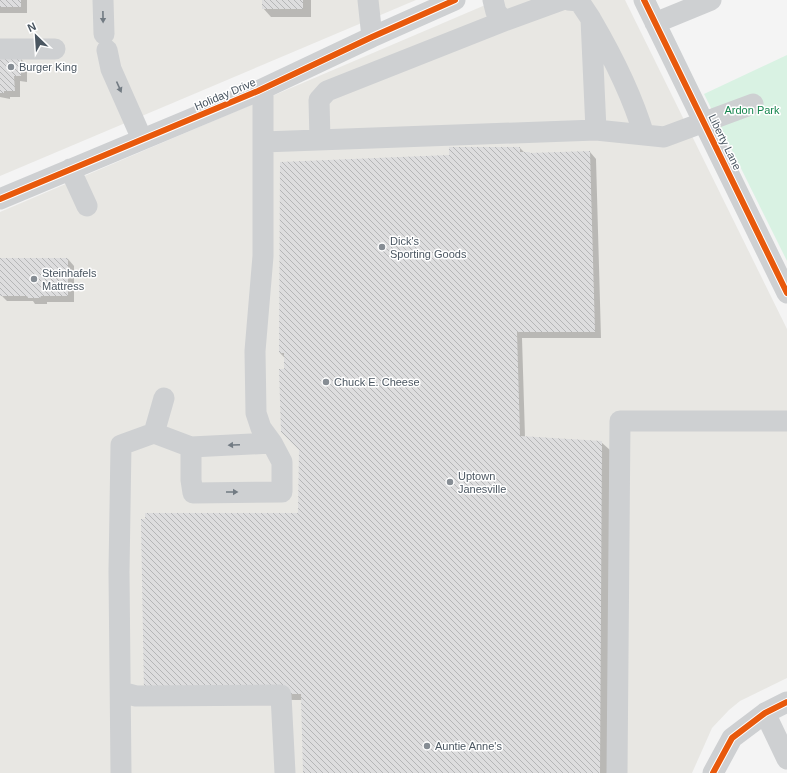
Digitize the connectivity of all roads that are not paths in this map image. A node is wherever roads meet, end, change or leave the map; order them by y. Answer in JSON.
{"nodes":[{"id":1,"x":103,"y":0,"type":"edge"},
{"id":2,"x":368,"y":0,"type":"edge"},
{"id":3,"x":493,"y":0,"type":"edge"},
{"id":4,"x":562,"y":0,"type":"edge"},
{"id":5,"x":568,"y":0,"type":"edge"},
{"id":6,"x":644,"y":0,"type":"edge"},
{"id":7,"x":711,"y":0,"type":"edge"},
{"id":8,"x":449,"y":1,"type":"edge"},
{"id":9,"x":591,"y":19,"type":"junction"},
{"id":10,"x":504,"y":21,"type":"junction"},
{"id":11,"x":655,"y":24,"type":"junction"},
{"id":12,"x":372,"y":37,"type":"junction"},
{"id":13,"x":0,"y":49,"type":"edge"},
{"id":14,"x":55,"y":49,"type":"dead end"},
{"id":15,"x":263,"y":89,"type":"junction"},
{"id":16,"x":753,"y":104,"type":"dead end"},
{"id":17,"x":704,"y":123,"type":"junction"},
{"id":18,"x":596,"y":130,"type":"junction"},
{"id":19,"x":644,"y":135,"type":"junction"},
{"id":20,"x":142,"y":139,"type":"junction"},
{"id":21,"x":320,"y":140,"type":"junction"},
{"id":22,"x":263,"y":142,"type":"junction"},
{"id":23,"x":70,"y":170,"type":"junction"},
{"id":24,"x":0,"y":198,"type":"edge"},
{"id":25,"x":87,"y":206,"type":"dead end"},
{"id":26,"x":787,"y":293,"type":"edge"},
{"id":27,"x":164,"y":398,"type":"dead end"},
{"id":28,"x":787,"y":421,"type":"edge"},
{"id":29,"x":154,"y":433,"type":"junction"},
{"id":30,"x":272,"y":442,"type":"junction"},
{"id":31,"x":191,"y":447,"type":"junction"},
{"id":32,"x":121,"y":692,"type":"junction"},
{"id":33,"x":787,"y":702,"type":"edge"},
{"id":34,"x":765,"y":713,"type":"junction"},
{"id":35,"x":787,"y":759,"type":"edge"},
{"id":36,"x":121,"y":773,"type":"edge"},
{"id":37,"x":285,"y":773,"type":"edge"},
{"id":38,"x":617,"y":773,"type":"edge"},
{"id":39,"x":713,"y":773,"type":"edge"}],
"edges":[{"from":1,"to":20,"type":"street","one_way":true},
{"from":2,"to":12,"type":"street"},
{"from":3,"to":10,"type":"street"},
{"from":4,"to":10,"type":"street"},
{"from":5,"to":9,"type":"street"},
{"from":6,"to":11,"type":"street","name":"Liberty Lane"},
{"from":7,"to":11,"type":"street"},
{"from":8,"to":12,"type":"street","name":"Holiday Drive"},
{"from":9,"to":18,"type":"street"},
{"from":9,"to":19,"type":"street"},
{"from":10,"to":21,"type":"street"},
{"from":11,"to":17,"type":"street","name":"Liberty Lane"},
{"from":12,"to":15,"type":"street","name":"Holiday Drive"},
{"from":13,"to":14,"type":"street"},
{"from":15,"to":20,"type":"street","name":"Holiday Drive"},
{"from":15,"to":22,"type":"street"},
{"from":16,"to":17,"type":"street"},
{"from":17,"to":19,"type":"street"},
{"from":17,"to":26,"type":"street","name":"Liberty Lane"},
{"from":18,"to":19,"type":"street"},
{"from":18,"to":21,"type":"street"},
{"from":20,"to":23,"type":"street","name":"Holiday Drive"},
{"from":21,"to":22,"type":"street"},
{"from":22,"to":30,"type":"street"},
{"from":23,"to":24,"type":"street","name":"Holiday Drive"},
{"from":23,"to":25,"type":"street"},
{"from":27,"to":29,"type":"street"},
{"from":28,"to":38,"type":"street"},
{"from":29,"to":31,"type":"street"},
{"from":29,"to":32,"type":"street"},
{"from":30,"to":31,"type":"street","one_way":true},
{"from":31,"to":30,"type":"street","one_way":true},
{"from":32,"to":36,"type":"street"},
{"from":32,"to":37,"type":"street"},
{"from":33,"to":34,"type":"street"},
{"from":34,"to":35,"type":"street"},
{"from":34,"to":39,"type":"street"}]}
